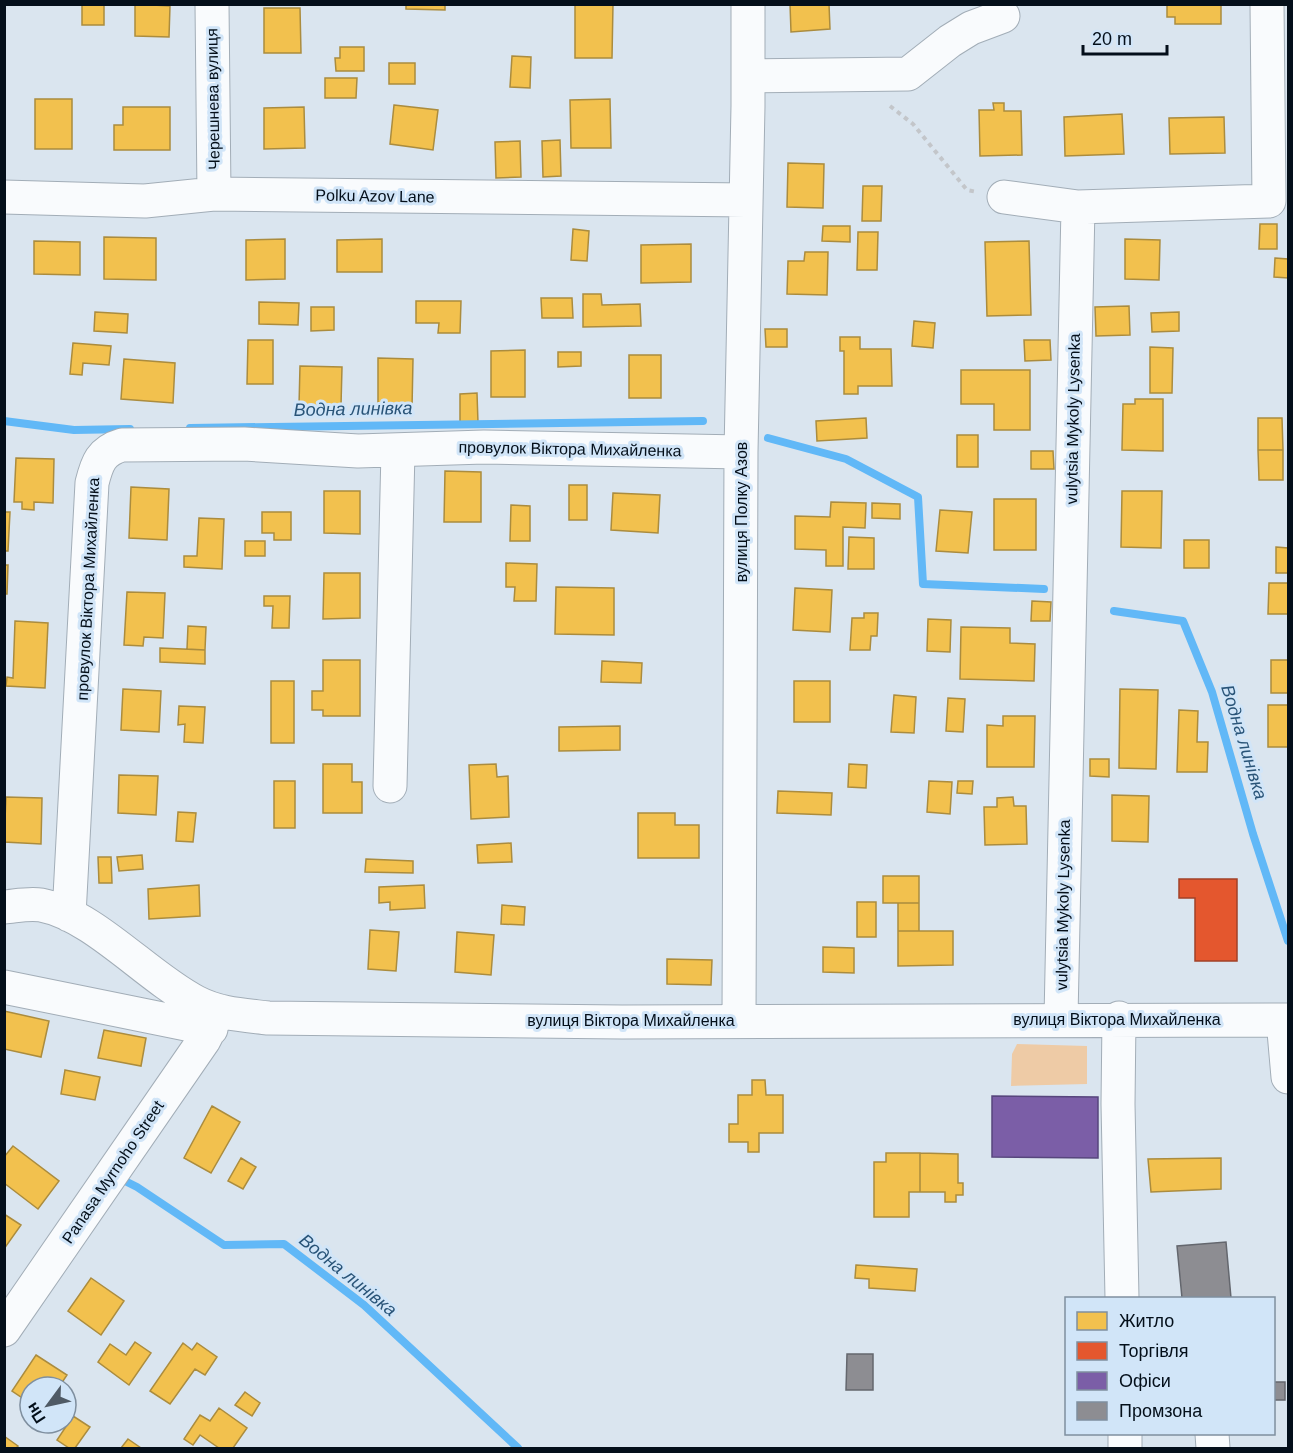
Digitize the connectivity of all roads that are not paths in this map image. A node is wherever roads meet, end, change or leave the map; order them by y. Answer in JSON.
{"nodes":[{"id":1,"x":212,"y":4,"type":"edge"},
{"id":2,"x":748,"y":4,"type":"edge"},
{"id":3,"x":1268,"y":4,"type":"edge"},
{"id":4,"x":1003,"y":16,"type":"dead end"},
{"id":5,"x":748,"y":76,"type":"junction"},
{"id":6,"x":214,"y":194,"type":"junction"},
{"id":7,"x":4,"y":197,"type":"edge"},
{"id":8,"x":1004,"y":197,"type":"road end"},
{"id":9,"x":746,"y":200,"type":"junction"},
{"id":10,"x":1279,"y":200,"type":"edge"},
{"id":11,"x":1078,"y":207,"type":"junction"},
{"id":12,"x":399,"y":451,"type":"junction"},
{"id":13,"x":741,"y":452,"type":"junction"},
{"id":14,"x":390,"y":786,"type":"dead end"},
{"id":15,"x":4,"y":907,"type":"edge"},
{"id":16,"x":69,"y":915,"type":"junction"},
{"id":17,"x":4,"y":987,"type":"edge"},
{"id":18,"x":1061,"y":1018,"type":"junction"},
{"id":19,"x":1119,"y":1018,"type":"junction"},
{"id":20,"x":215,"y":1020,"type":"junction"},
{"id":21,"x":739,"y":1020,"type":"junction"},
{"id":22,"x":1286,"y":1020,"type":"edge"},
{"id":23,"x":1288,"y":1077,"type":"edge"},
{"id":24,"x":1122,"y":1297,"type":"edge"},
{"id":25,"x":4,"y":1330,"type":"edge"}],
"edges":[{"from":1,"to":6,"type":"street","name":"Черешнева вулиця"},
{"from":2,"to":5,"type":"street","name":"вулиця Полку Азов"},
{"from":3,"to":10,"type":"street"},
{"from":4,"to":5,"type":"street"},
{"from":5,"to":9,"type":"street","name":"вулиця Полку Азов"},
{"from":6,"to":7,"type":"street","name":"Polku Azov Lane"},
{"from":6,"to":9,"type":"street","name":"Polku Azov Lane"},
{"from":8,"to":11,"type":"street"},
{"from":9,"to":13,"type":"street","name":"вулиця Полку Азов"},
{"from":10,"to":11,"type":"street"},
{"from":11,"to":18,"type":"street","name":"vulytsia Mykoly Lysenka"},
{"from":12,"to":13,"type":"street","name":"провулок Віктора Михайленка"},
{"from":12,"to":14,"type":"street"},
{"from":12,"to":16,"type":"street","name":"провулок Віктора Михайленка"},
{"from":13,"to":21,"type":"street","name":"вулиця Полку Азов"},
{"from":15,"to":16,"type":"street","name":"вулиця Віктора Михайленка"},
{"from":16,"to":20,"type":"street","name":"вулиця Віктора Михайленка"},
{"from":17,"to":20,"type":"street"},
{"from":18,"to":19,"type":"street","name":"вулиця Віктора Михайленка"},
{"from":18,"to":21,"type":"street","name":"вулиця Віктора Михайленка"},
{"from":19,"to":22,"type":"street","name":"вулиця Віктора Михайленка"},
{"from":19,"to":24,"type":"street"},
{"from":20,"to":21,"type":"street","name":"вулиця Віктора Михайленка"},
{"from":20,"to":25,"type":"street","name":"Panasa Myrnoho Street"},
{"from":22,"to":23,"type":"street"}]}
